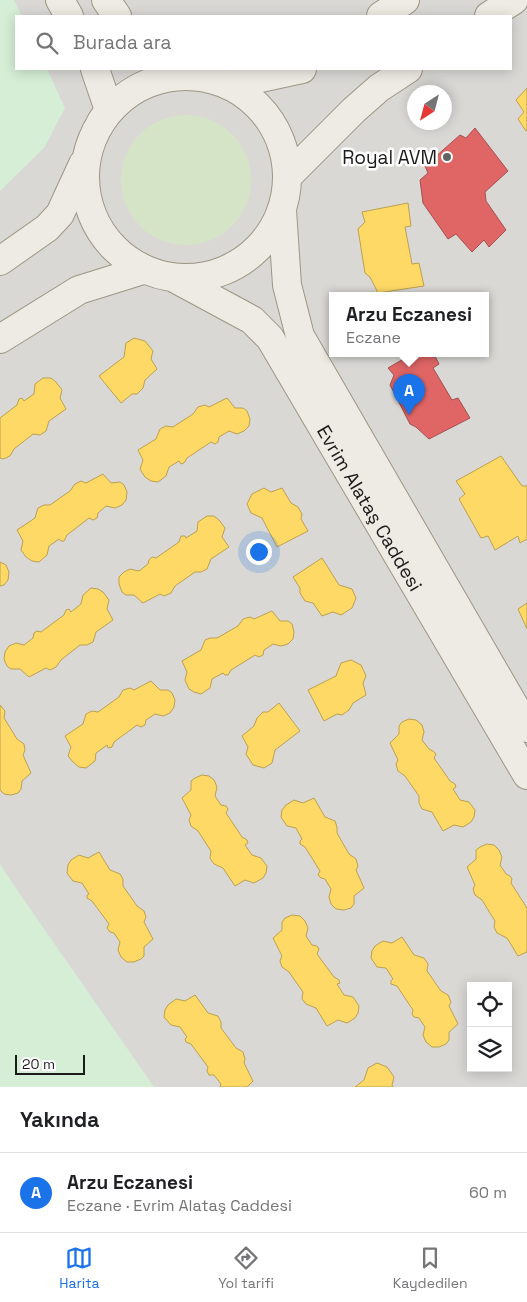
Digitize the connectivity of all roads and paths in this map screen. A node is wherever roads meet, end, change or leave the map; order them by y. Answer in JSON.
{"nodes":[{"id":1,"x":60,"y":0,"type":"edge"},
{"id":2,"x":106,"y":0,"type":"edge"},
{"id":3,"x":405,"y":0,"type":"edge"},
{"id":4,"x":514,"y":0,"type":"edge"},
{"id":5,"x":68,"y":15,"type":"edge"},
{"id":6,"x":116,"y":15,"type":"edge"},
{"id":7,"x":382,"y":15,"type":"edge"},
{"id":8,"x":491,"y":15,"type":"edge"},
{"id":9,"x":96,"y":70,"type":"edge"},
{"id":10,"x":297,"y":70,"type":"edge"},
{"id":11,"x":406,"y":70,"type":"edge"},
{"id":12,"x":192,"y":73,"type":"edge"},
{"id":13,"x":228,"y":85,"type":"junction"},
{"id":14,"x":97,"y":128,"type":"junction"},
{"id":15,"x":85,"y":158,"type":"junction"},
{"id":16,"x":287,"y":177,"type":"junction"},
{"id":17,"x":282,"y":210,"type":"junction"},
{"id":18,"x":0,"y":261,"type":"edge"},
{"id":19,"x":143,"y":270,"type":"junction"},
{"id":20,"x":176,"y":279,"type":"junction"},
{"id":21,"x":0,"y":339,"type":"edge"},
{"id":22,"x":527,"y":728,"type":"edge"},
{"id":23,"x":527,"y":775,"type":"edge"}],
"edges":[{"from":1,"to":5,"type":"main road"},
{"from":2,"to":6,"type":"main road"},
{"from":3,"to":7,"type":"main road"},
{"from":4,"to":8,"type":"main road"},
{"from":9,"to":14,"type":"main road"},
{"from":10,"to":13,"type":"main road"},
{"from":11,"to":16,"type":"main road"},
{"from":12,"to":13,"type":"main road"},
{"from":12,"to":14,"type":"main road"},
{"from":13,"to":16,"type":"main road"},
{"from":14,"to":15,"type":"main road"},
{"from":15,"to":18,"type":"main road"},
{"from":15,"to":19,"type":"main road"},
{"from":16,"to":17,"type":"main road"},
{"from":17,"to":20,"type":"main road"},
{"from":17,"to":22,"type":"main road","name":"Evrim Alataş Caddesi"},
{"from":19,"to":20,"type":"main road"},
{"from":19,"to":21,"type":"main road"},
{"from":20,"to":23,"type":"main road","name":"Evrim Alataş Caddesi"}]}
